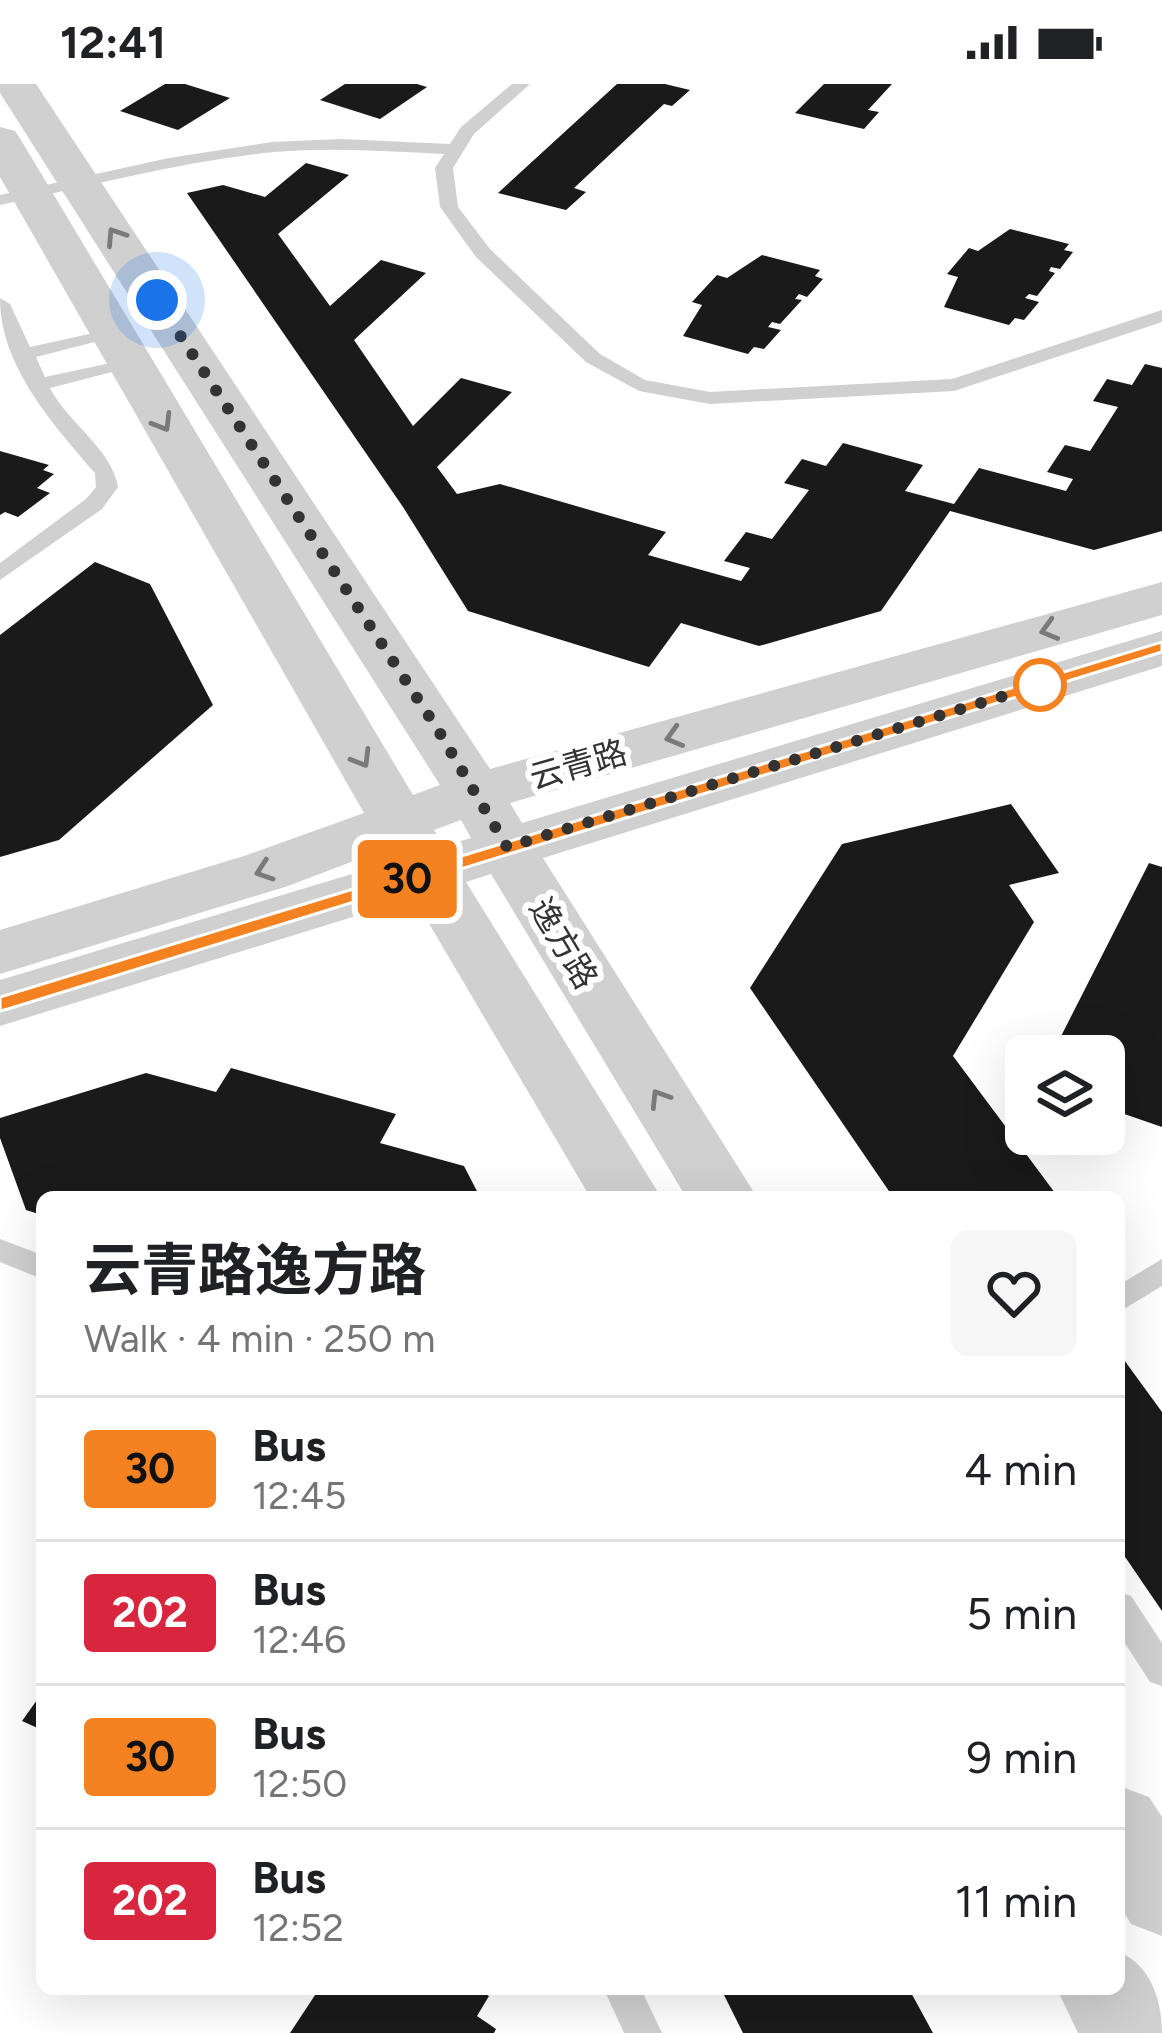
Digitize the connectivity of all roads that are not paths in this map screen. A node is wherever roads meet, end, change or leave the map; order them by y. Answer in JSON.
{"nodes":[{"id":1,"x":15,"y":84,"type":"edge"},
{"id":2,"x":522,"y":84,"type":"edge"},
{"id":3,"x":0,"y":140,"type":"edge"},
{"id":4,"x":456,"y":150,"type":"junction"},
{"id":5,"x":37,"y":192,"type":"edge"},
{"id":6,"x":0,"y":304,"type":"edge"},
{"id":7,"x":1162,"y":316,"type":"edge"},
{"id":8,"x":121,"y":350,"type":"junction"},
{"id":9,"x":24,"y":354,"type":"junction"},
{"id":10,"x":39,"y":384,"type":"junction"},
{"id":11,"x":0,"y":574,"type":"edge"},
{"id":12,"x":1162,"y":598,"type":"edge"},
{"id":13,"x":1162,"y":648,"type":"edge"},
{"id":14,"x":476,"y":793,"type":"junction"},
{"id":15,"x":399,"y":822,"type":"junction"},
{"id":16,"x":507,"y":847,"type":"junction"},
{"id":17,"x":430,"y":872,"type":"junction"},
{"id":18,"x":0,"y":952,"type":"edge"},
{"id":19,"x":0,"y":1003,"type":"edge"},
{"id":20,"x":622,"y":1191,"type":"edge"},
{"id":21,"x":718,"y":1191,"type":"edge"},
{"id":22,"x":0,"y":1250,"type":"edge"},
{"id":23,"x":36,"y":1265,"type":"edge"},
{"id":24,"x":1162,"y":1271,"type":"edge"},
{"id":25,"x":1125,"y":1296,"type":"edge"},
{"id":26,"x":1125,"y":1615,"type":"edge"},
{"id":27,"x":1162,"y":1671,"type":"edge"},
{"id":28,"x":1125,"y":1835,"type":"edge"},
{"id":29,"x":1162,"y":1894,"type":"edge"},
{"id":30,"x":625,"y":1995,"type":"edge"},
{"id":31,"x":1106,"y":1995,"type":"edge"},
{"id":32,"x":643,"y":2033,"type":"edge"},
{"id":33,"x":1129,"y":2033,"type":"edge"}],
"edges":[{"from":1,"to":5,"type":"street","name":"逸方路"},
{"from":2,"to":4,"type":"lane"},
{"from":3,"to":5,"type":"street","name":"逸方路"},
{"from":4,"to":5,"type":"lane"},
{"from":4,"to":7,"type":"lane"},
{"from":5,"to":8,"type":"street","name":"逸方路"},
{"from":14,"to":5,"type":"street","name":"逸方路","one_way":true},
{"from":6,"to":9,"type":"lane"},
{"from":8,"to":9,"type":"lane"},
{"from":8,"to":10,"type":"lane"},
{"from":8,"to":15,"type":"street","name":"逸方路","one_way":true},
{"from":9,"to":10,"type":"lane"},
{"from":10,"to":11,"type":"lane"},
{"from":12,"to":14,"type":"street","name":"云青路","one_way":true},
{"from":13,"to":16,"type":"street","name":"云青路"},
{"from":14,"to":15,"type":"street","name":"云青路"},
{"from":14,"to":16,"type":"street","name":"逸方路"},
{"from":15,"to":17,"type":"street","name":"逸方路"},
{"from":15,"to":18,"type":"street","name":"云青路","one_way":true},
{"from":16,"to":17,"type":"street","name":"云青路"},
{"from":21,"to":16,"type":"street","name":"逸方路","one_way":true},
{"from":17,"to":19,"type":"street","name":"云青路"},
{"from":17,"to":20,"type":"street","name":"逸方路"},
{"from":22,"to":23,"type":"lane"},
{"from":24,"to":25,"type":"lane"},
{"from":26,"to":27,"type":"lane"},
{"from":28,"to":29,"type":"street"},
{"from":30,"to":32,"type":"lane"},
{"from":31,"to":33,"type":"street"}]}
